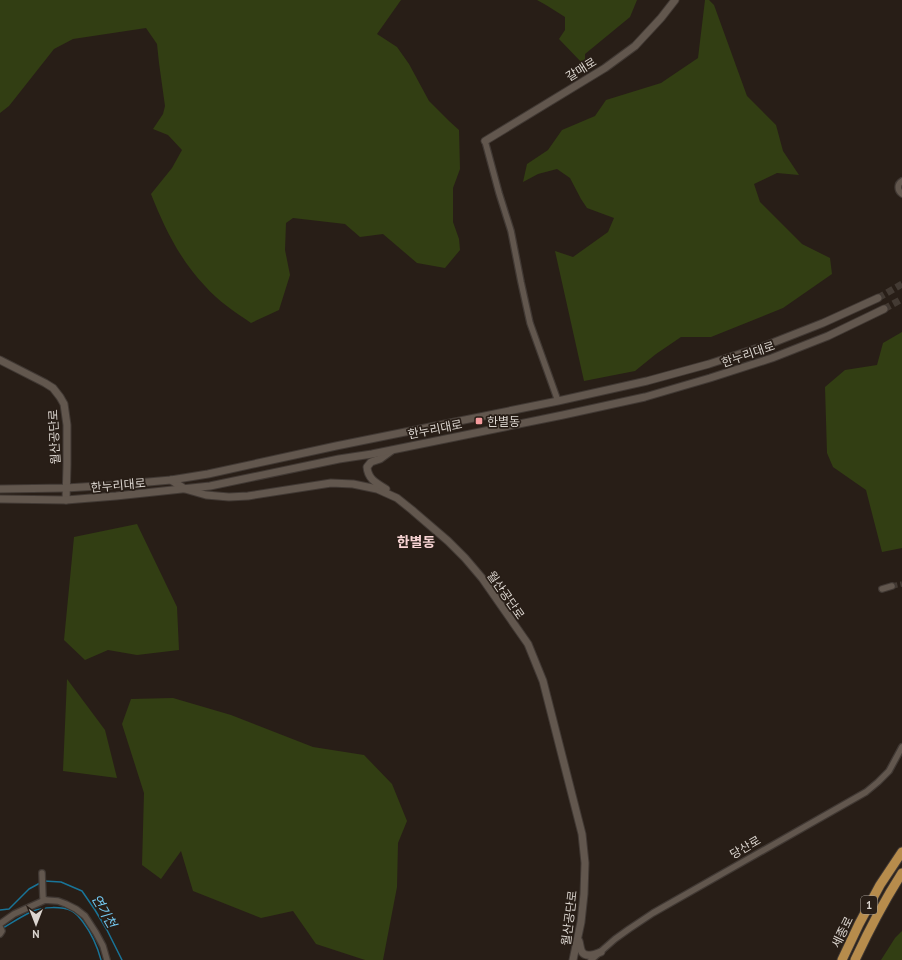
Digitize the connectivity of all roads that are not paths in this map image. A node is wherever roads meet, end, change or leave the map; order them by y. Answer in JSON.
{"nodes":[{"id":1,"x":675,"y":0,"type":"edge"},
{"id":2,"x":485,"y":140,"type":"joint"},
{"id":3,"x":902,"y":181,"type":"edge"},
{"id":4,"x":902,"y":194,"type":"edge"},
{"id":5,"x":878,"y":298,"type":"tunnel mouth"},
{"id":6,"x":884,"y":309,"type":"tunnel mouth"},
{"id":7,"x":0,"y":360,"type":"edge"},
{"id":8,"x":558,"y":401,"type":"junction"},
{"id":9,"x":395,"y":448,"type":"junction"},
{"id":10,"x":171,"y":480,"type":"junction"},
{"id":11,"x":0,"y":488,"type":"edge"},
{"id":12,"x":66,"y":488,"type":"junction"},
{"id":13,"x":185,"y":489,"type":"junction"},
{"id":14,"x":397,"y":498,"type":"junction"},
{"id":15,"x":0,"y":499,"type":"edge"},
{"id":16,"x":66,"y":500,"type":"junction"},
{"id":17,"x":892,"y":586,"type":"tunnel mouth"},
{"id":18,"x":882,"y":589,"type":"dead end"},
{"id":19,"x":902,"y":747,"type":"edge"},
{"id":20,"x":902,"y":852,"type":"edge"},
{"id":21,"x":42,"y":873,"type":"dead end"},
{"id":22,"x":902,"y":873,"type":"edge"},
{"id":23,"x":44,"y":899,"type":"junction"},
{"id":24,"x":0,"y":924,"type":"edge"},
{"id":25,"x":578,"y":939,"type":"junction"},
{"id":26,"x":601,"y":952,"type":"junction"},
{"id":27,"x":107,"y":960,"type":"edge"},
{"id":28,"x":573,"y":960,"type":"edge"},
{"id":29,"x":591,"y":960,"type":"edge"},
{"id":30,"x":842,"y":960,"type":"edge"},
{"id":31,"x":855,"y":960,"type":"edge"}],
"edges":[{"from":1,"to":2,"type":"street","name":"갈매로"},
{"from":2,"to":8,"type":"street"},
{"from":3,"to":4,"type":"street"},
{"from":5,"to":8,"type":"street","name":"한누리대로"},
{"from":6,"to":9,"type":"street","name":"한누리대로"},
{"from":7,"to":12,"type":"street","name":"월산공단로"},
{"from":8,"to":10,"type":"street","name":"한누리대로"},
{"from":9,"to":13,"type":"street","name":"한누리대로"},
{"from":9,"to":14,"type":"street"},
{"from":10,"to":12,"type":"street","name":"한누리대로"},
{"from":10,"to":13,"type":"street","name":"월산공단로"},
{"from":11,"to":12,"type":"street","name":"한누리대로"},
{"from":12,"to":16,"type":"street","name":"월산공단로"},
{"from":13,"to":14,"type":"street","name":"월산공단로"},
{"from":13,"to":16,"type":"street","name":"한누리대로"},
{"from":14,"to":25,"type":"street","name":"월산공단로"},
{"from":15,"to":16,"type":"street","name":"한누리대로"},
{"from":17,"to":18,"type":"street"},
{"from":19,"to":26,"type":"street","name":"당산로"},
{"from":20,"to":30,"type":"highway","name":"세종로","number":"1"},
{"from":21,"to":23,"type":"street"},
{"from":22,"to":31,"type":"highway","name":"세종로","number":"1"},
{"from":23,"to":24,"type":"street"},
{"from":23,"to":27,"type":"street"},
{"from":25,"to":26,"type":"street"},
{"from":25,"to":28,"type":"street","name":"월산공단로"},
{"from":26,"to":29,"type":"street","name":"당산로"}]}
